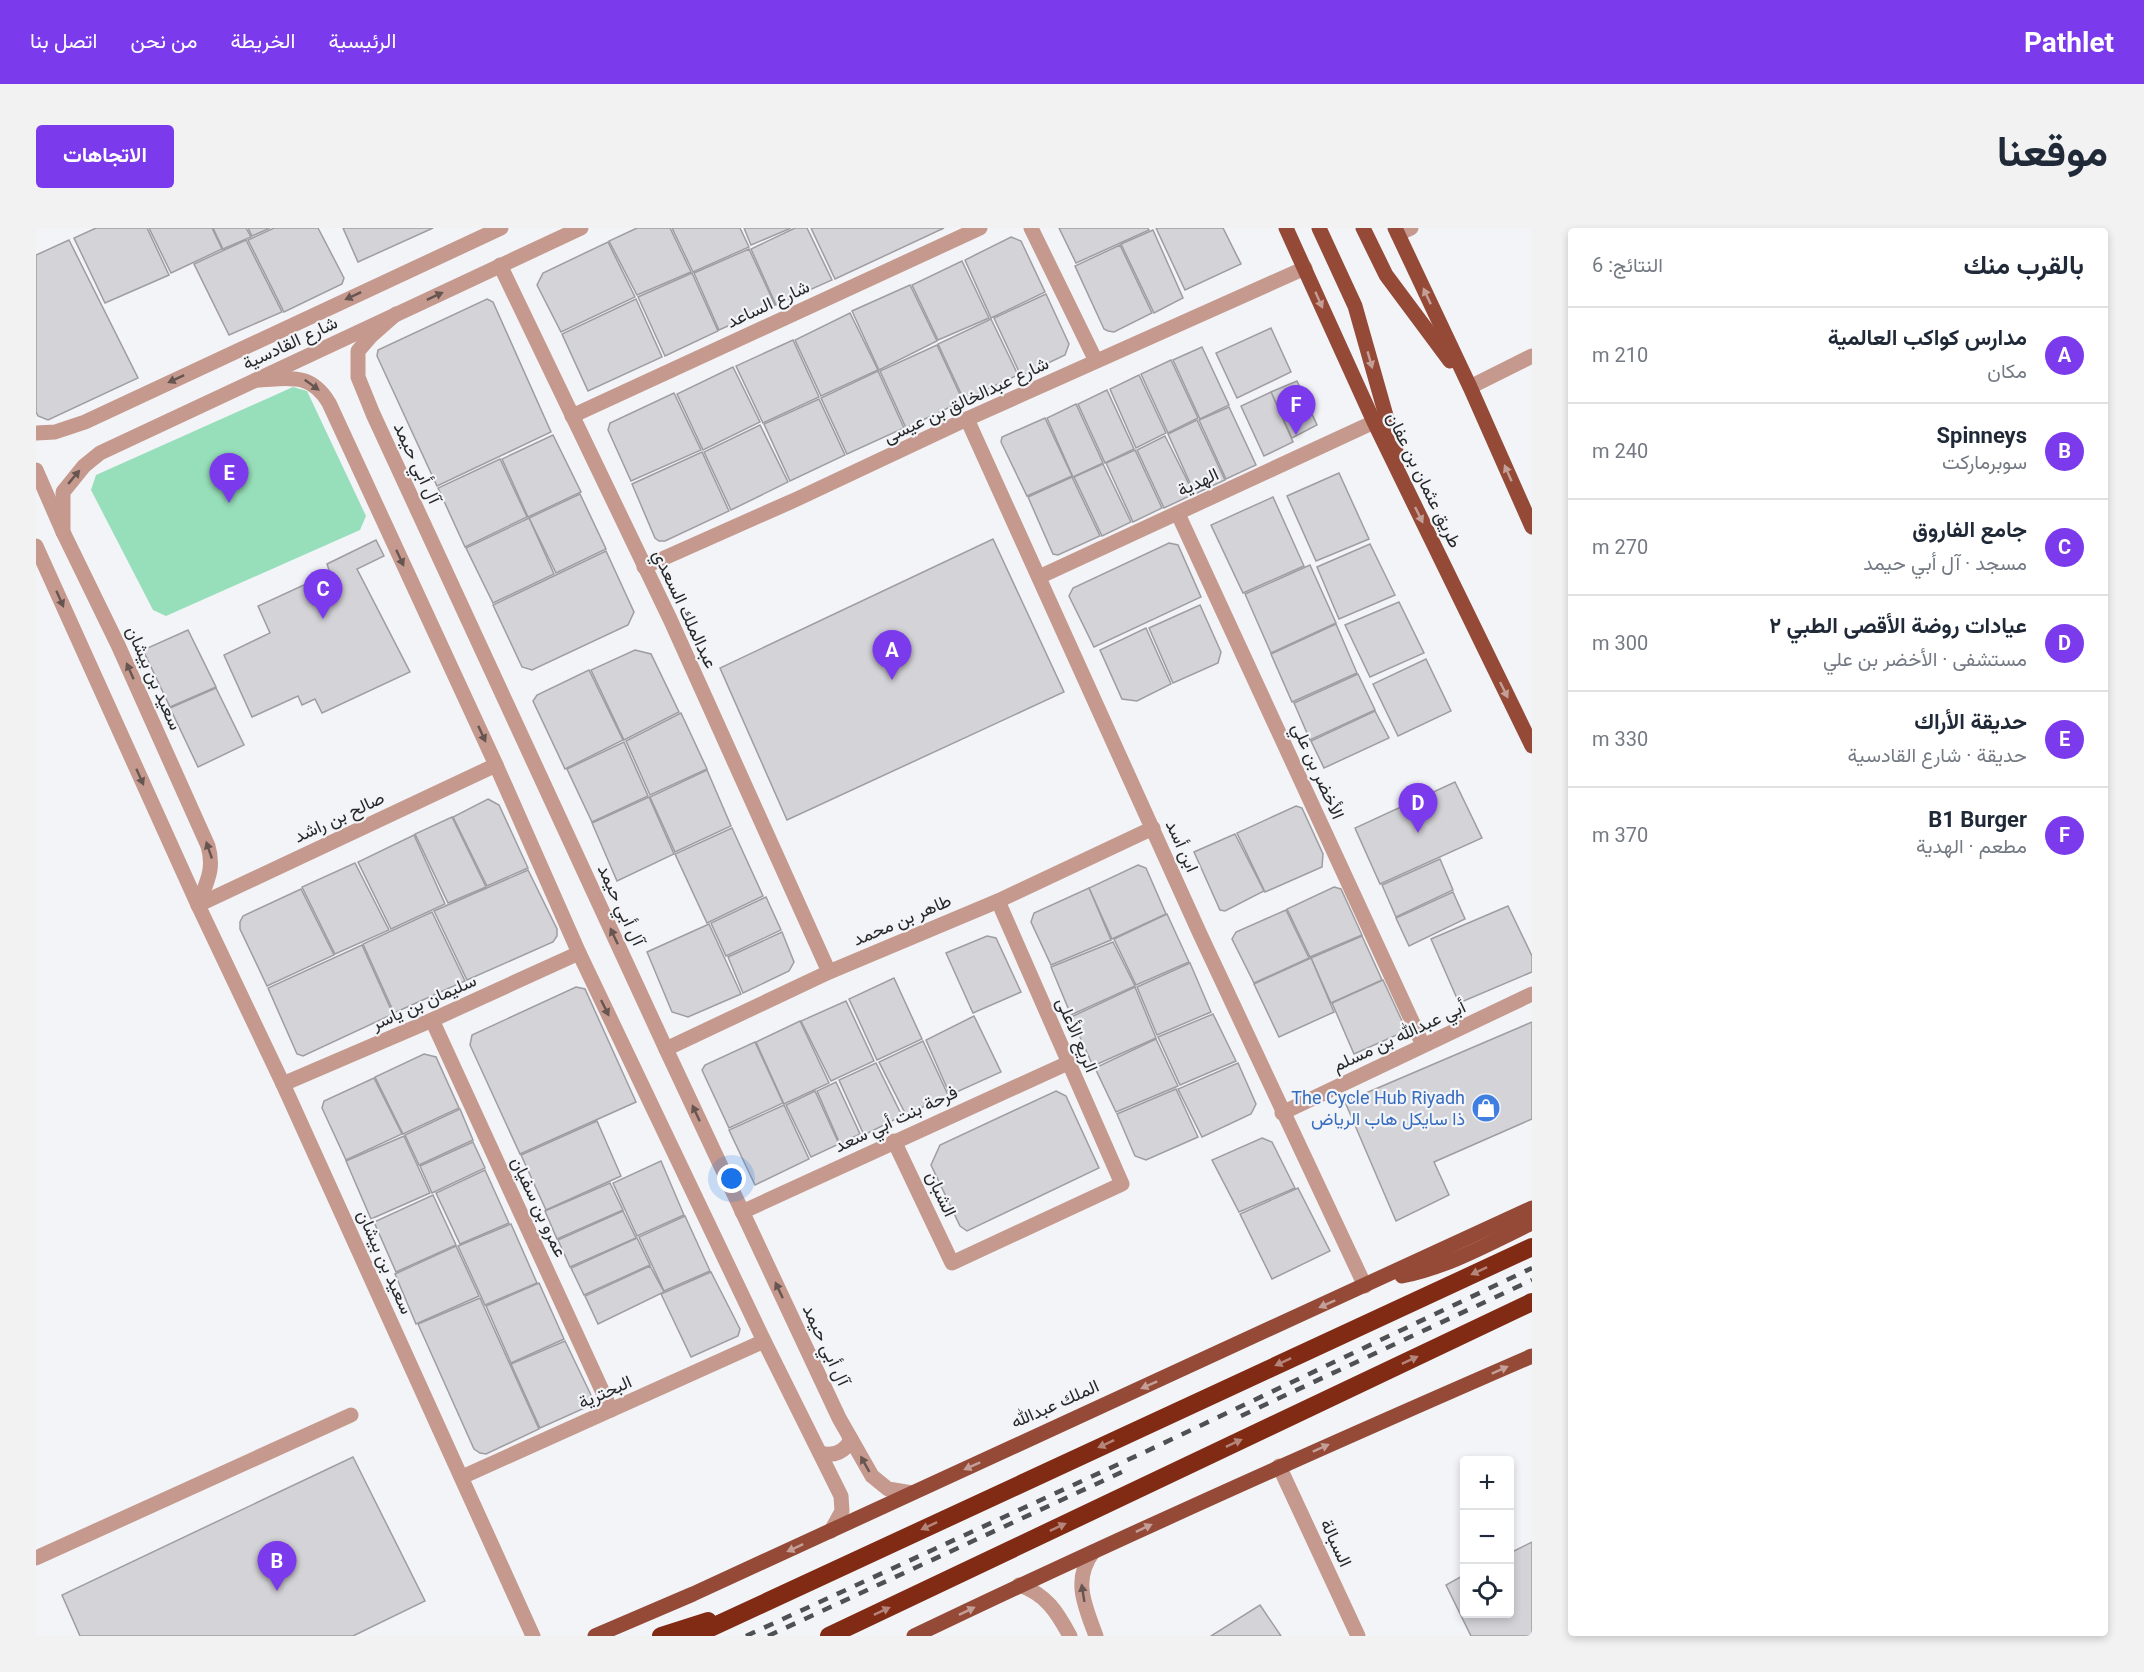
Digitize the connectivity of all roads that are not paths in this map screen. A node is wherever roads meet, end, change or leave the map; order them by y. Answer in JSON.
{"nodes":[{"id":1,"x":501,"y":228,"type":"edge"},
{"id":2,"x":581,"y":228,"type":"edge"},
{"id":3,"x":980,"y":228,"type":"edge"},
{"id":4,"x":1031,"y":228,"type":"edge"},
{"id":5,"x":1286,"y":228,"type":"edge"},
{"id":6,"x":1319,"y":228,"type":"edge"},
{"id":7,"x":1363,"y":228,"type":"edge"},
{"id":8,"x":1401,"y":230,"type":"edge"},
{"id":9,"x":501,"y":265,"type":"junction"},
{"id":10,"x":1305,"y":268,"type":"junction"},
{"id":11,"x":396,"y":314,"type":"junction"},
{"id":12,"x":1532,"y":356,"type":"edge"},
{"id":13,"x":1096,"y":361,"type":"junction"},
{"id":14,"x":256,"y":380,"type":"junction"},
{"id":15,"x":1470,"y":387,"type":"junction"},
{"id":16,"x":572,"y":416,"type":"junction"},
{"id":17,"x":967,"y":419,"type":"junction"},
{"id":18,"x":1374,"y":422,"type":"junction"},
{"id":19,"x":36,"y":433,"type":"edge"},
{"id":20,"x":36,"y":470,"type":"edge"},
{"id":21,"x":1407,"y":492,"type":"junction"},
{"id":22,"x":1178,"y":514,"type":"junction"},
{"id":23,"x":1532,"y":527,"type":"edge"},
{"id":24,"x":63,"y":532,"type":"junction"},
{"id":25,"x":36,"y":546,"type":"edge"},
{"id":26,"x":644,"y":567,"type":"junction"},
{"id":27,"x":1039,"y":577,"type":"junction"},
{"id":28,"x":1532,"y":746,"type":"edge"},
{"id":29,"x":496,"y":765,"type":"junction"},
{"id":30,"x":1153,"y":828,"type":"junction"},
{"id":31,"x":999,"y":901,"type":"junction"},
{"id":32,"x":198,"y":905,"type":"junction"},
{"id":33,"x":579,"y":953,"type":"junction"},
{"id":34,"x":830,"y":972,"type":"junction"},
{"id":35,"x":1532,"y":994,"type":"edge"},
{"id":36,"x":432,"y":1020,"type":"junction"},
{"id":37,"x":1423,"y":1045,"type":"junction"},
{"id":38,"x":666,"y":1049,"type":"junction"},
{"id":39,"x":1068,"y":1063,"type":"junction"},
{"id":40,"x":283,"y":1084,"type":"junction"},
{"id":41,"x":1282,"y":1113,"type":"junction"},
{"id":42,"x":894,"y":1141,"type":"junction"},
{"id":43,"x":1532,"y":1202,"type":"edge"},
{"id":44,"x":1532,"y":1208,"type":"edge"},
{"id":45,"x":742,"y":1212,"type":"junction"},
{"id":46,"x":1532,"y":1223,"type":"edge"},
{"id":47,"x":1532,"y":1247,"type":"edge"},
{"id":48,"x":1423,"y":1260,"type":"junction"},
{"id":49,"x":952,"y":1263,"type":"joint"},
{"id":50,"x":1368,"y":1284,"type":"junction"},
{"id":51,"x":1532,"y":1302,"type":"edge"},
{"id":52,"x":764,"y":1341,"type":"junction"},
{"id":53,"x":1532,"y":1356,"type":"edge"},
{"id":54,"x":611,"y":1410,"type":"junction"},
{"id":55,"x":351,"y":1415,"type":"dead end"},
{"id":56,"x":851,"y":1439,"type":"junction"},
{"id":57,"x":820,"y":1453,"type":"junction"},
{"id":58,"x":1279,"y":1466,"type":"junction"},
{"id":59,"x":462,"y":1477,"type":"junction"},
{"id":60,"x":912,"y":1493,"type":"junction"},
{"id":61,"x":831,"y":1531,"type":"junction"},
{"id":62,"x":1093,"y":1551,"type":"junction"},
{"id":63,"x":36,"y":1558,"type":"edge"},
{"id":64,"x":1019,"y":1585,"type":"junction"},
{"id":65,"x":745,"y":1612,"type":"junction"},
{"id":66,"x":533,"y":1636,"type":"edge"},
{"id":67,"x":595,"y":1636,"type":"edge"},
{"id":68,"x":661,"y":1636,"type":"edge"},
{"id":69,"x":693,"y":1636,"type":"edge"},
{"id":70,"x":829,"y":1636,"type":"edge"},
{"id":71,"x":914,"y":1636,"type":"edge"},
{"id":72,"x":1070,"y":1636,"type":"edge"},
{"id":73,"x":1096,"y":1636,"type":"edge"},
{"id":74,"x":1358,"y":1636,"type":"edge"}],
"edges":[{"from":1,"to":19,"type":"street","name":"شارع القادسية","one_way":true},
{"from":2,"to":9,"type":"street","name":"شارع القادسية"},
{"from":3,"to":16,"type":"street","name":"شارع الساعد"},
{"from":4,"to":13,"type":"street"},
{"from":5,"to":10,"type":"main road","name":"طريق عثمان بن عفان"},
{"from":6,"to":21,"type":"main road","one_way":true},
{"from":7,"to":15,"type":"main road"},
{"from":15,"to":8,"type":"main road","one_way":true},
{"from":11,"to":9,"type":"street","name":"شارع القادسية","one_way":true},
{"from":9,"to":16,"type":"street","name":"عبدالملك السعدي"},
{"from":10,"to":13,"type":"street","name":"شارع عبدالخالق بن عيسى"},
{"from":10,"to":18,"type":"main road","name":"طريق عثمان بن عفان","one_way":true},
{"from":11,"to":14,"type":"street","name":"شارع القادسية"},
{"from":38,"to":11,"type":"street","name":"آل أبي حيمد","one_way":true},
{"from":12,"to":15,"type":"street"},
{"from":13,"to":17,"type":"street","name":"شارع عبدالخالق بن عيسى"},
{"from":24,"to":14,"type":"street","name":"شارع القادسية","one_way":true},
{"from":14,"to":29,"type":"street","one_way":true},
{"from":23,"to":15,"type":"main road","one_way":true},
{"from":16,"to":26,"type":"street","name":"عبدالملك السعدي"},
{"from":17,"to":26,"type":"street","name":"شارع عبدالخالق بن عيسى"},
{"from":17,"to":27,"type":"street","name":"ابن أسد"},
{"from":18,"to":21,"type":"main road","name":"طريق عثمان بن عفان"},
{"from":18,"to":22,"type":"street","name":"الهدية"},
{"from":20,"to":24,"type":"street","name":"سعيد بن بيشان"},
{"from":21,"to":28,"type":"main road","name":"طريق عثمان بن عفان","one_way":true},
{"from":22,"to":27,"type":"street","name":"الهدية"},
{"from":22,"to":37,"type":"street","name":"الأخضر بن علي"},
{"from":32,"to":24,"type":"street","name":"سعيد بن بيشان","one_way":true},
{"from":25,"to":32,"type":"street","name":"سعيد بن بيشان","one_way":true},
{"from":26,"to":34,"type":"street","name":"عبدالملك السعدي"},
{"from":27,"to":30,"type":"street","name":"ابن أسد"},
{"from":29,"to":32,"type":"street","name":"صالح بن راشد"},
{"from":29,"to":33,"type":"street"},
{"from":30,"to":31,"type":"street","name":"طاهر بن محمد"},
{"from":30,"to":41,"type":"street","name":"ابن أسد"},
{"from":31,"to":34,"type":"street","name":"طاهر بن محمد"},
{"from":31,"to":39,"type":"street","name":"الريع الأعلى"},
{"from":32,"to":40,"type":"street","name":"سعيد بن بيشان"},
{"from":33,"to":36,"type":"street","name":"سليمان بن ياسر"},
{"from":33,"to":52,"type":"street","one_way":true},
{"from":34,"to":38,"type":"street","name":"طاهر بن محمد"},
{"from":35,"to":37,"type":"street","name":"أبي عبدالله بن مسلم"},
{"from":36,"to":40,"type":"street","name":"سليمان بن ياسر"},
{"from":36,"to":54,"type":"street","name":"عمرو بن سفيان"},
{"from":37,"to":41,"type":"street","name":"أبي عبدالله بن مسلم"},
{"from":45,"to":38,"type":"street","name":"آل أبي حيمد","one_way":true},
{"from":39,"to":42,"type":"street","name":"فرحة بنت أبي سعد"},
{"from":39,"to":49,"type":"street","name":"الريع الأعلى"},
{"from":40,"to":59,"type":"street","name":"سعيد بن بيشان"},
{"from":41,"to":50,"type":"street","name":"ابن أسد"},
{"from":42,"to":45,"type":"street","name":"فرحة بنت أبي سعد"},
{"from":42,"to":49,"type":"street","name":"الشبان"},
{"from":43,"to":48,"type":"main road"},
{"from":44,"to":48,"type":"main road","name":"الملك عبدالله"},
{"from":56,"to":45,"type":"street","name":"آل أبي حيمد","one_way":true},
{"from":46,"to":50,"type":"main road"},
{"from":47,"to":65,"type":"highway","one_way":true},
{"from":48,"to":50,"type":"main road","name":"الملك عبدالله"},
{"from":50,"to":60,"type":"main road","name":"الملك عبدالله","one_way":true},
{"from":70,"to":51,"type":"highway","one_way":true},
{"from":52,"to":54,"type":"street","name":"البحترية"},
{"from":52,"to":57,"type":"street"},
{"from":58,"to":53,"type":"main road","one_way":true},
{"from":54,"to":59,"type":"street","name":"البحترية"},
{"from":55,"to":63,"type":"street"},
{"from":56,"to":57,"type":"street"},
{"from":60,"to":56,"type":"street","name":"آل أبي حيمد","one_way":true},
{"from":57,"to":61,"type":"street"},
{"from":62,"to":58,"type":"main road","one_way":true},
{"from":58,"to":74,"type":"street","name":"السبالة"},
{"from":59,"to":66,"type":"street","name":"سعيد بن بيشان"},
{"from":60,"to":61,"type":"main road","name":"الملك عبدالله"},
{"from":61,"to":67,"type":"main road","name":"الملك عبدالله","one_way":true},
{"from":62,"to":64,"type":"main road"},
{"from":73,"to":62,"type":"street","one_way":true},
{"from":71,"to":64,"type":"main road","one_way":true},
{"from":64,"to":72,"type":"street"},
{"from":65,"to":68,"type":"highway"},
{"from":65,"to":69,"type":"highway"}]}
